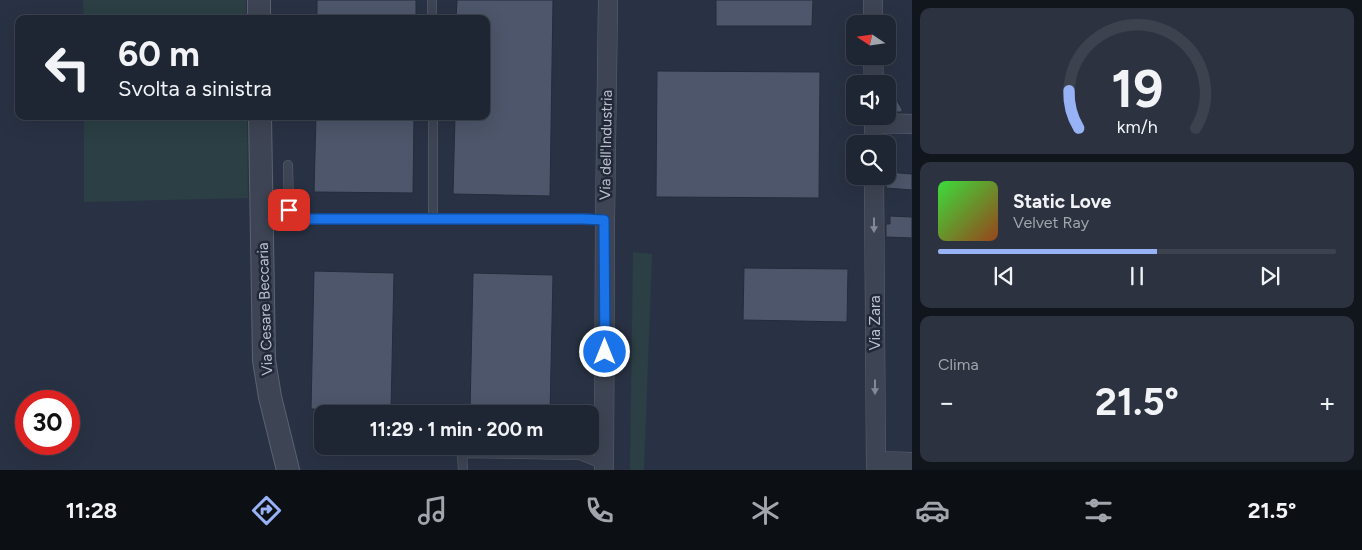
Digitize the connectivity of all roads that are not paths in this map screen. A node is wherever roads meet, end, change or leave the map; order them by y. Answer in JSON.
{"nodes":[{"id":1,"x":259,"y":0,"type":"edge"},
{"id":2,"x":432,"y":0,"type":"edge"},
{"id":3,"x":608,"y":0,"type":"edge"},
{"id":4,"x":873,"y":0,"type":"edge"},
{"id":5,"x":260,"y":15,"type":"edge"},
{"id":6,"x":432,"y":15,"type":"edge"},
{"id":7,"x":873,"y":15,"type":"edge"},
{"id":8,"x":260,"y":120,"type":"edge"},
{"id":9,"x":433,"y":120,"type":"edge"},
{"id":10,"x":896,"y":122,"type":"edge"},
{"id":11,"x":912,"y":124,"type":"edge"},
{"id":12,"x":288,"y":165,"type":"dead end"},
{"id":13,"x":874,"y":185,"type":"edge"},
{"id":14,"x":433,"y":219,"type":"junction"},
{"id":15,"x":604,"y":220,"type":"junction"},
{"id":16,"x":912,"y":462,"type":"edge"},
{"id":17,"x":876,"y":466,"type":"edge"},
{"id":18,"x":605,"y":467,"type":"edge"},
{"id":19,"x":288,"y":470,"type":"edge"},
{"id":20,"x":463,"y":470,"type":"edge"}],
"edges":[{"from":1,"to":5,"type":"street"},
{"from":2,"to":6,"type":"lane"},
{"from":3,"to":15,"type":"street","name":"Via dell'Industria"},
{"from":4,"to":7,"type":"street"},
{"from":8,"to":19,"type":"street","name":"Via Cesare Beccaria"},
{"from":9,"to":14,"type":"lane"},
{"from":10,"to":11,"type":"street"},
{"from":12,"to":14,"type":"lane"},
{"from":13,"to":17,"type":"street","name":"Via Zara","one_way":true},
{"from":14,"to":15,"type":"lane"},
{"from":15,"to":18,"type":"street","name":"Via dell'Industria"},
{"from":16,"to":17,"type":"street"},
{"from":18,"to":20,"type":"lane"}]}
